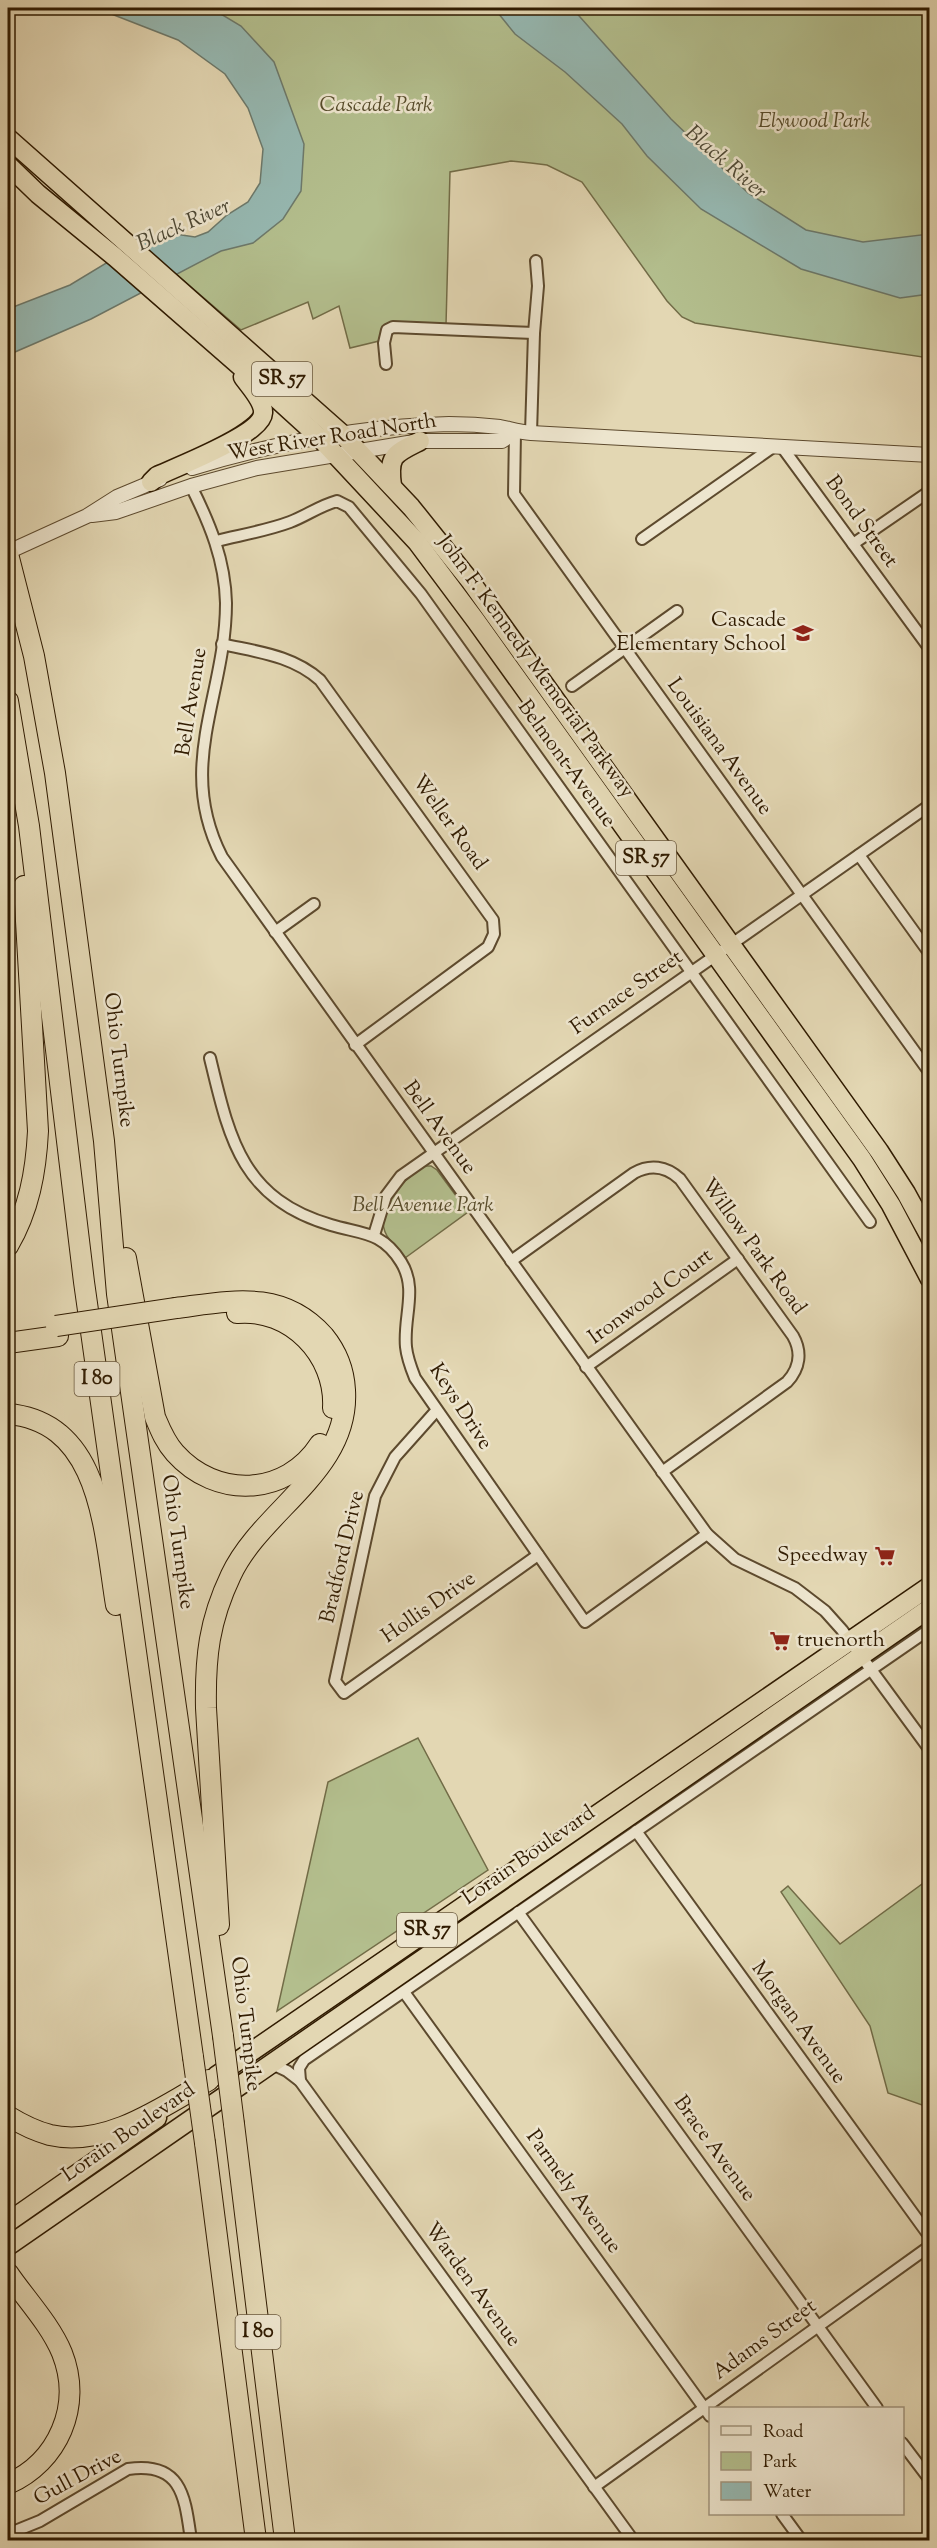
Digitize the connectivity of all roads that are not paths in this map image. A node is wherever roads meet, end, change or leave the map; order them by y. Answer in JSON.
{"nodes":[{"id":1,"x":8,"y":138,"type":"edge"},
{"id":2,"x":8,"y":165,"type":"edge"},
{"id":3,"x":536,"y":261,"type":"dead end"},
{"id":4,"x":215,"y":333,"type":"junction"},
{"id":5,"x":534,"y":333,"type":"junction"},
{"id":6,"x":228,"y":356,"type":"junction"},
{"id":7,"x":386,"y":364,"type":"dead end"},
{"id":8,"x":515,"y":432,"type":"junction"},
{"id":9,"x":341,"y":433,"type":"junction"},
{"id":10,"x":531,"y":433,"type":"junction"},
{"id":11,"x":320,"y":438,"type":"junction"},
{"id":12,"x":420,"y":441,"type":"junction"},
{"id":13,"x":778,"y":447,"type":"junction"},
{"id":14,"x":358,"y":451,"type":"junction"},
{"id":15,"x":930,"y":455,"type":"edge"},
{"id":16,"x":336,"y":456,"type":"junction"},
{"id":17,"x":150,"y":482,"type":"junction"},
{"id":18,"x":191,"y":486,"type":"junction"},
{"id":19,"x":392,"y":486,"type":"junction"},
{"id":20,"x":930,"y":491,"type":"edge"},
{"id":21,"x":87,"y":516,"type":"junction"},
{"id":22,"x":642,"y":539,"type":"dead end"},
{"id":23,"x":216,"y":541,"type":"junction"},
{"id":24,"x":853,"y":544,"type":"junction"},
{"id":25,"x":8,"y":553,"type":"edge"},
{"id":26,"x":677,"y":611,"type":"dead end"},
{"id":27,"x":222,"y":644,"type":"junction"},
{"id":28,"x":929,"y":647,"type":"edge"},
{"id":29,"x":625,"y":649,"type":"junction"},
{"id":30,"x":572,"y":687,"type":"dead end"},
{"id":31,"x":8,"y":701,"type":"edge"},
{"id":32,"x":8,"y":731,"type":"edge"},
{"id":33,"x":930,"y":805,"type":"edge"},
{"id":34,"x":859,"y":855,"type":"junction"},
{"id":35,"x":802,"y":895,"type":"junction"},
{"id":36,"x":314,"y":903,"type":"dead end"},
{"id":37,"x":275,"y":932,"type":"junction"},
{"id":38,"x":732,"y":944,"type":"junction"},
{"id":39,"x":930,"y":954,"type":"edge"},
{"id":40,"x":716,"y":955,"type":"junction"},
{"id":41,"x":691,"y":972,"type":"junction"},
{"id":42,"x":355,"y":1045,"type":"junction"},
{"id":43,"x":210,"y":1058,"type":"dead end"},
{"id":44,"x":930,"y":1073,"type":"edge"},
{"id":45,"x":104,"y":1141,"type":"junction"},
{"id":46,"x":433,"y":1153,"type":"junction"},
{"id":47,"x":870,"y":1222,"type":"dead end"},
{"id":48,"x":374,"y":1234,"type":"junction"},
{"id":49,"x":930,"y":1237,"type":"edge"},
{"id":50,"x":8,"y":1246,"type":"edge"},
{"id":51,"x":738,"y":1259,"type":"junction"},
{"id":52,"x":511,"y":1262,"type":"junction"},
{"id":53,"x":930,"y":1279,"type":"edge"},
{"id":54,"x":177,"y":1314,"type":"junction"},
{"id":55,"x":57,"y":1331,"type":"junction"},
{"id":56,"x":8,"y":1332,"type":"edge"},
{"id":57,"x":8,"y":1343,"type":"edge"},
{"id":58,"x":586,"y":1367,"type":"junction"},
{"id":59,"x":436,"y":1411,"type":"junction"},
{"id":60,"x":8,"y":1414,"type":"edge"},
{"id":61,"x":662,"y":1472,"type":"junction"},
{"id":62,"x":707,"y":1534,"type":"junction"},
{"id":63,"x":538,"y":1555,"type":"junction"},
{"id":64,"x":930,"y":1586,"type":"edge"},
{"id":65,"x":930,"y":1608,"type":"edge"},
{"id":66,"x":930,"y":1629,"type":"edge"},
{"id":67,"x":860,"y":1656,"type":"junction"},
{"id":68,"x":344,"y":1693,"type":"joint"},
{"id":69,"x":930,"y":1750,"type":"edge"},
{"id":70,"x":636,"y":1832,"type":"junction"},
{"id":71,"x":165,"y":1861,"type":"junction"},
{"id":72,"x":518,"y":1912,"type":"junction"},
{"id":73,"x":404,"y":1992,"type":"junction"},
{"id":74,"x":223,"y":2036,"type":"junction"},
{"id":75,"x":269,"y":2063,"type":"junction"},
{"id":76,"x":210,"y":2080,"type":"junction"},
{"id":77,"x":300,"y":2081,"type":"junction"},
{"id":78,"x":8,"y":2116,"type":"edge"},
{"id":79,"x":8,"y":2222,"type":"edge"},
{"id":80,"x":930,"y":2237,"type":"edge"},
{"id":81,"x":8,"y":2246,"type":"edge"},
{"id":82,"x":930,"y":2246,"type":"edge"},
{"id":83,"x":8,"y":2277,"type":"edge"},
{"id":84,"x":817,"y":2325,"type":"junction"},
{"id":85,"x":714,"y":2407,"type":"edge"},
{"id":86,"x":876,"y":2407,"type":"edge"},
{"id":87,"x":708,"y":2412,"type":"edge"},
{"id":88,"x":904,"y":2444,"type":"edge"},
{"id":89,"x":8,"y":2475,"type":"edge"},
{"id":90,"x":930,"y":2480,"type":"edge"},
{"id":91,"x":8,"y":2484,"type":"edge"},
{"id":92,"x":594,"y":2487,"type":"junction"},
{"id":93,"x":783,"y":2515,"type":"edge"},
{"id":94,"x":8,"y":2534,"type":"edge"},
{"id":95,"x":192,"y":2541,"type":"edge"},
{"id":96,"x":256,"y":2541,"type":"edge"},
{"id":97,"x":285,"y":2541,"type":"edge"},
{"id":98,"x":633,"y":2541,"type":"edge"},
{"id":99,"x":801,"y":2541,"type":"edge"}],
"edges":[{"from":1,"to":4,"type":"highway","name":"John F. Kennedy Memorial Parkway","number":"SR 57"},
{"from":2,"to":4,"type":"highway","name":"John F. Kennedy Memorial Parkway","number":"SR 57"},
{"from":3,"to":5,"type":"street"},
{"from":4,"to":6,"type":"highway","name":"John F. Kennedy Memorial Parkway","number":"SR 57"},
{"from":4,"to":9,"type":"highway","name":"John F. Kennedy Memorial Parkway","number":"SR 57"},
{"from":5,"to":7,"type":"street"},
{"from":5,"to":10,"type":"street"},
{"from":6,"to":11,"type":"highway","name":"John F. Kennedy Memorial Parkway","number":"SR 57"},
{"from":6,"to":17,"type":"highway"},
{"from":8,"to":9,"type":"street","name":"West River Road North"},
{"from":8,"to":10,"type":"street","name":"West River Road North"},
{"from":8,"to":12,"type":"street","name":"West River Road North"},
{"from":8,"to":29,"type":"street","name":"Louisiana Avenue"},
{"from":9,"to":11,"type":"street","name":"West River Road North"},
{"from":9,"to":14,"type":"highway","name":"John F. Kennedy Memorial Parkway","number":"SR 57"},
{"from":10,"to":13,"type":"street","name":"West River Road North"},
{"from":11,"to":16,"type":"highway","name":"John F. Kennedy Memorial Parkway","number":"SR 57"},
{"from":11,"to":17,"type":"street","name":"West River Road North"},
{"from":12,"to":14,"type":"street","name":"West River Road North"},
{"from":12,"to":19,"type":"highway"},
{"from":13,"to":15,"type":"street","name":"West River Road North"},
{"from":13,"to":22,"type":"street"},
{"from":13,"to":24,"type":"street","name":"Bond Street"},
{"from":14,"to":16,"type":"street","name":"West River Road North"},
{"from":14,"to":19,"type":"highway","name":"John F. Kennedy Memorial Parkway","number":"SR 57"},
{"from":16,"to":18,"type":"street","name":"West River Road North"},
{"from":16,"to":40,"type":"highway","name":"John F. Kennedy Memorial Parkway","number":"SR 57"},
{"from":17,"to":21,"type":"street","name":"West River Road North"},
{"from":18,"to":21,"type":"street","name":"West River Road North"},
{"from":18,"to":23,"type":"street","name":"Bell Avenue"},
{"from":19,"to":38,"type":"highway","name":"John F. Kennedy Memorial Parkway","number":"SR 57"},
{"from":20,"to":24,"type":"street"},
{"from":21,"to":25,"type":"street","name":"West River Road North"},
{"from":23,"to":27,"type":"street","name":"Bell Avenue"},
{"from":23,"to":41,"type":"street","name":"Belmont Avenue"},
{"from":24,"to":28,"type":"street","name":"Bond Street"},
{"from":25,"to":45,"type":"highway","name":"Ohio Turnpike","number":"I 80"},
{"from":26,"to":29,"type":"street"},
{"from":27,"to":37,"type":"street","name":"Bell Avenue"},
{"from":27,"to":42,"type":"street","name":"Weller Road"},
{"from":29,"to":30,"type":"street"},
{"from":29,"to":35,"type":"street","name":"Louisiana Avenue"},
{"from":31,"to":71,"type":"highway","number":"I 80"},
{"from":32,"to":50,"type":"highway"},
{"from":33,"to":34,"type":"street","name":"Furnace Street"},
{"from":34,"to":35,"type":"street","name":"Furnace Street"},
{"from":34,"to":39,"type":"street"},
{"from":35,"to":38,"type":"street","name":"Furnace Street"},
{"from":35,"to":44,"type":"street","name":"Louisiana Avenue"},
{"from":36,"to":37,"type":"street"},
{"from":37,"to":42,"type":"street","name":"Bell Avenue"},
{"from":38,"to":40,"type":"street","name":"Furnace Street"},
{"from":38,"to":49,"type":"highway","name":"John F. Kennedy Memorial Parkway","number":"SR 57"},
{"from":40,"to":41,"type":"street","name":"Furnace Street"},
{"from":40,"to":53,"type":"highway","name":"John F. Kennedy Memorial Parkway","number":"SR 57"},
{"from":41,"to":46,"type":"street","name":"Furnace Street"},
{"from":41,"to":47,"type":"street","name":"Belmont Avenue"},
{"from":42,"to":46,"type":"street","name":"Bell Avenue"},
{"from":43,"to":48,"type":"street"},
{"from":45,"to":54,"type":"highway"},
{"from":45,"to":74,"type":"highway","name":"Ohio Turnpike","number":"I 80"},
{"from":46,"to":48,"type":"street","name":"Furnace Street"},
{"from":46,"to":52,"type":"street","name":"Bell Avenue"},
{"from":48,"to":59,"type":"street","name":"Keys Drive"},
{"from":51,"to":52,"type":"street","name":"Willow Park Road"},
{"from":51,"to":58,"type":"street","name":"Ironwood Court"},
{"from":51,"to":61,"type":"street","name":"Willow Park Road"},
{"from":52,"to":58,"type":"street","name":"Bell Avenue"},
{"from":54,"to":55,"type":"highway"},
{"from":54,"to":74,"type":"highway"},
{"from":55,"to":56,"type":"highway"},
{"from":55,"to":57,"type":"highway"},
{"from":58,"to":61,"type":"street","name":"Bell Avenue"},
{"from":59,"to":63,"type":"street","name":"Keys Drive"},
{"from":59,"to":68,"type":"street","name":"Bradford Drive"},
{"from":60,"to":71,"type":"highway"},
{"from":61,"to":62,"type":"street","name":"Bell Avenue"},
{"from":62,"to":63,"type":"street","name":"Keys Drive"},
{"from":62,"to":67,"type":"street","name":"Bell Avenue"},
{"from":63,"to":68,"type":"street","name":"Hollis Drive"},
{"from":64,"to":67,"type":"highway","name":"Lorain Boulevard","number":"SR 57"},
{"from":65,"to":67,"type":"highway","name":"Lorain Boulevard","number":"SR 57"},
{"from":66,"to":67,"type":"street","name":"Lorain Boulevard"},
{"from":67,"to":69,"type":"street","name":"Bell Avenue"},
{"from":67,"to":70,"type":"street","name":"Lorain Boulevard"},
{"from":67,"to":75,"type":"highway","name":"Lorain Boulevard","number":"SR 57"},
{"from":67,"to":76,"type":"highway","name":"Lorain Boulevard","number":"SR 57"},
{"from":70,"to":72,"type":"street","name":"Lorain Boulevard"},
{"from":70,"to":80,"type":"street","name":"Morgan Avenue"},
{"from":71,"to":96,"type":"highway","number":"I 80","bridge":true},
{"from":72,"to":73,"type":"street","name":"Lorain Boulevard"},
{"from":72,"to":84,"type":"street","name":"Brace Avenue"},
{"from":73,"to":77,"type":"street","name":"Lorain Boulevard"},
{"from":73,"to":87,"type":"street","name":"Parmely Avenue"},
{"from":74,"to":97,"type":"highway","name":"Ohio Turnpike","number":"I 80","bridge":true},
{"from":75,"to":77,"type":"street","name":"Warden Avenue"},
{"from":75,"to":81,"type":"highway","name":"Lorain Boulevard","number":"SR 57"},
{"from":76,"to":78,"type":"highway"},
{"from":76,"to":79,"type":"highway","name":"Lorain Boulevard","number":"SR 57"},
{"from":77,"to":92,"type":"street","name":"Warden Avenue"},
{"from":82,"to":84,"type":"street","name":"Adams Street"},
{"from":83,"to":89,"type":"highway"},
{"from":83,"to":91,"type":"highway"},
{"from":84,"to":85,"type":"street","name":"Adams Street"},
{"from":84,"to":86,"type":"street","name":"Brace Avenue"},
{"from":87,"to":92,"type":"street","name":"Adams Street"},
{"from":88,"to":90,"type":"street"},
{"from":92,"to":98,"type":"street","name":"Warden Avenue"},
{"from":93,"to":99,"type":"street"},
{"from":94,"to":95,"type":"street","name":"Gull Drive"}]}
